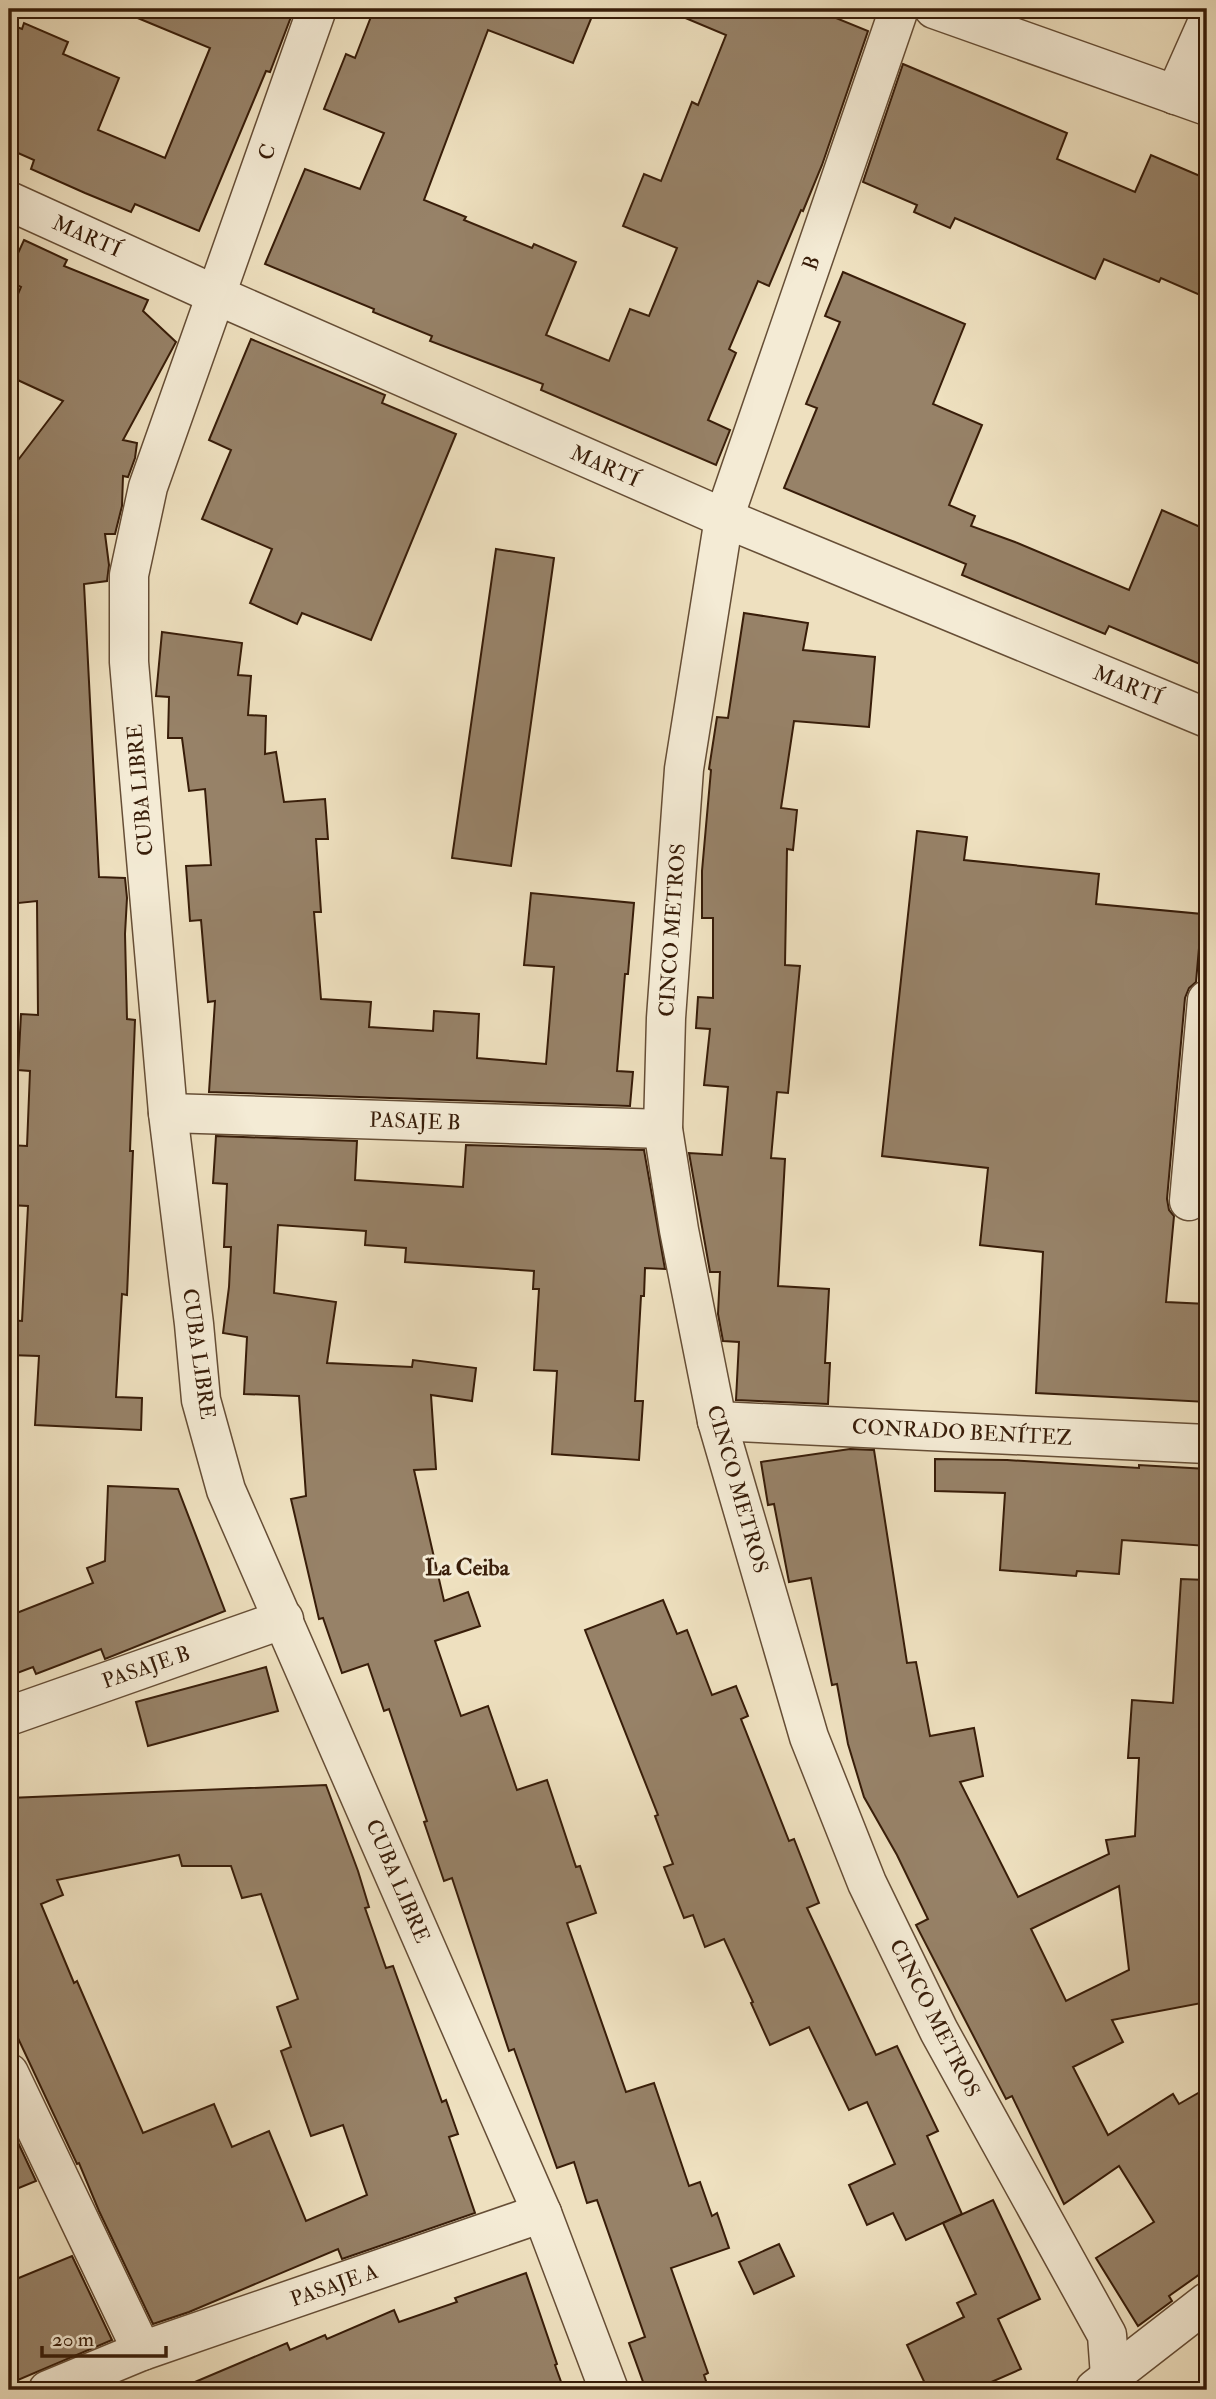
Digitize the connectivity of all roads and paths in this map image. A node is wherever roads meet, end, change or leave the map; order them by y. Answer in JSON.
{"nodes":[{"id":1,"x":317,"y":9,"type":"edge"},
{"id":2,"x":899,"y":9,"type":"edge"},
{"id":3,"x":934,"y":9,"type":"edge"},
{"id":4,"x":1207,"y":23,"type":"edge"},
{"id":5,"x":1191,"y":101,"type":"edge"},
{"id":6,"x":9,"y":201,"type":"edge"},
{"id":7,"x":216,"y":295,"type":"junction"},
{"id":8,"x":724,"y":518,"type":"junction"},
{"id":9,"x":1207,"y":718,"type":"edge"},
{"id":10,"x":1207,"y":1000,"type":"edge"},
{"id":11,"x":168,"y":1113,"type":"junction"},
{"id":12,"x":663,"y":1129,"type":"junction"},
{"id":13,"x":1189,"y":1201,"type":"dead end"},
{"id":14,"x":717,"y":1421,"type":"junction"},
{"id":15,"x":1207,"y":1444,"type":"edge"},
{"id":16,"x":284,"y":1619,"type":"junction"},
{"id":17,"x":9,"y":1716,"type":"edge"},
{"id":18,"x":9,"y":2073,"type":"edge"},
{"id":19,"x":542,"y":2213,"type":"junction"},
{"id":20,"x":1207,"y":2302,"type":"edge"},
{"id":21,"x":142,"y":2351,"type":"junction"},
{"id":22,"x":1105,"y":2386,"type":"edge"},
{"id":23,"x":48,"y":2390,"type":"edge"},
{"id":24,"x":609,"y":2390,"type":"edge"}],
"edges":[{"from":1,"to":7,"type":"street","name":"C"},
{"from":2,"to":8,"type":"street","name":"B"},
{"from":3,"to":5,"type":"street"},
{"from":4,"to":5,"type":"street"},
{"from":6,"to":7,"type":"street","name":"MARTÍ"},
{"from":7,"to":8,"type":"street","name":"MARTÍ"},
{"from":7,"to":11,"type":"street","name":"CUBA LIBRE"},
{"from":8,"to":9,"type":"street","name":"MARTÍ"},
{"from":8,"to":12,"type":"street","name":"CINCO METROS"},
{"from":10,"to":13,"type":"street"},
{"from":11,"to":12,"type":"street","name":"PASAJE B"},
{"from":11,"to":16,"type":"street","name":"CUBA LIBRE"},
{"from":12,"to":14,"type":"street","name":"CINCO METROS"},
{"from":14,"to":15,"type":"street","name":"CONRADO BENÍTEZ"},
{"from":14,"to":22,"type":"street","name":"CINCO METROS"},
{"from":16,"to":17,"type":"street","name":"PASAJE B"},
{"from":16,"to":19,"type":"street","name":"CUBA LIBRE"},
{"from":18,"to":21,"type":"street"},
{"from":19,"to":21,"type":"street","name":"PASAJE A"},
{"from":19,"to":24,"type":"street","name":"CUBA LIBRE"},
{"from":20,"to":22,"type":"street"},
{"from":21,"to":23,"type":"street","name":"PASAJE A"}]}
